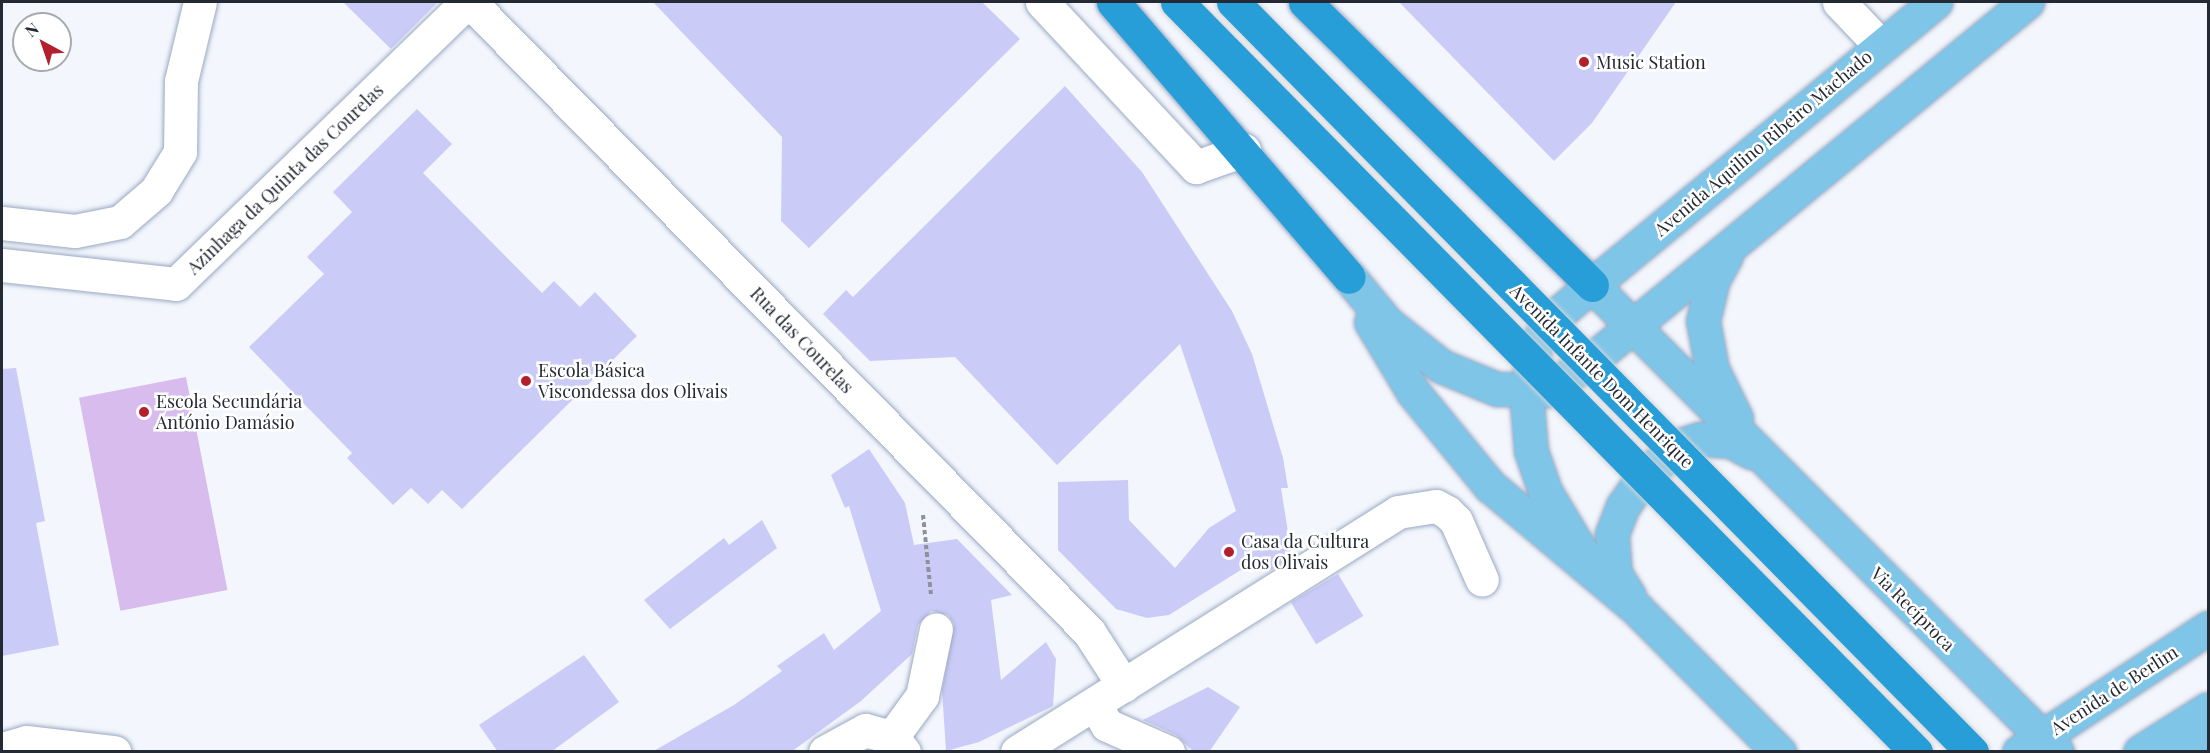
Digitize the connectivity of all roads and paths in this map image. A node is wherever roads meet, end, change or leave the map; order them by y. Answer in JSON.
{"nodes":[{"id":1,"x":200,"y":2,"type":"edge"},
{"id":2,"x":469,"y":2,"type":"edge"},
{"id":3,"x":1042,"y":2,"type":"edge"},
{"id":4,"x":1113,"y":2,"type":"edge"},
{"id":5,"x":1177,"y":2,"type":"edge"},
{"id":6,"x":1233,"y":2,"type":"edge"},
{"id":7,"x":1305,"y":2,"type":"edge"},
{"id":8,"x":1839,"y":2,"type":"edge"},
{"id":9,"x":1935,"y":2,"type":"edge"},
{"id":10,"x":2027,"y":2,"type":"edge"},
{"id":11,"x":1881,"y":46,"type":"junction"},
{"id":12,"x":1244,"y":150,"type":"junction"},
{"id":13,"x":2,"y":223,"type":"edge"},
{"id":14,"x":1749,"y":231,"type":"junction"},
{"id":15,"x":2,"y":265,"type":"edge"},
{"id":16,"x":1349,"y":278,"type":"junction"},
{"id":17,"x":1592,"y":285,"type":"junction"},
{"id":18,"x":1633,"y":327,"type":"junction"},
{"id":19,"x":1526,"y":392,"type":"junction"},
{"id":20,"x":1770,"y":466,"type":"junction"},
{"id":21,"x":949,"y":490,"type":"junction"},
{"id":22,"x":1594,"y":573,"type":"junction"},
{"id":23,"x":1482,"y":580,"type":"dead end"},
{"id":24,"x":1637,"y":609,"type":"junction"},
{"id":25,"x":2208,"y":628,"type":"edge"},
{"id":26,"x":936,"y":629,"type":"joint"},
{"id":27,"x":1124,"y":686,"type":"junction"},
{"id":28,"x":1095,"y":705,"type":"junction"},
{"id":29,"x":2208,"y":709,"type":"edge"},
{"id":30,"x":1737,"y":712,"type":"junction"},
{"id":31,"x":2208,"y":721,"type":"edge"},
{"id":32,"x":898,"y":744,"type":"edge"},
{"id":33,"x":2039,"y":746,"type":"edge"},
{"id":34,"x":2,"y":749,"type":"edge"},
{"id":35,"x":114,"y":752,"type":"edge"},
{"id":36,"x":825,"y":752,"type":"edge"},
{"id":37,"x":1017,"y":752,"type":"edge"},
{"id":38,"x":1168,"y":752,"type":"edge"},
{"id":39,"x":1754,"y":752,"type":"edge"},
{"id":40,"x":1779,"y":752,"type":"edge"},
{"id":41,"x":1916,"y":752,"type":"edge"},
{"id":42,"x":1972,"y":752,"type":"edge"},
{"id":43,"x":2140,"y":752,"type":"edge"},
{"id":44,"x":2190,"y":752,"type":"edge"}],
"edges":[{"from":1,"to":13,"type":"street"},
{"from":2,"to":15,"type":"street","name":"Azinhaga da Quinta das Courelas"},
{"from":2,"to":21,"type":"street","name":"Rua das Courelas"},
{"from":3,"to":12,"type":"street"},
{"from":4,"to":12,"type":"highway"},
{"from":5,"to":41,"type":"highway","bridge":true},
{"from":6,"to":42,"type":"highway","name":"Avenida Infante Dom Henrique","bridge":true},
{"from":7,"to":17,"type":"highway"},
{"from":8,"to":11,"type":"street"},
{"from":9,"to":11,"type":"main road","name":"Avenida Aquilino Ribeiro Machado"},
{"from":10,"to":14,"type":"main road"},
{"from":11,"to":17,"type":"main road","name":"Avenida Aquilino Ribeiro Machado"},
{"from":12,"to":16,"type":"highway"},
{"from":14,"to":18,"type":"main road"},
{"from":14,"to":20,"type":"main road"},
{"from":16,"to":19,"type":"main road"},
{"from":16,"to":22,"type":"main road"},
{"from":17,"to":18,"type":"main road"},
{"from":17,"to":19,"type":"main road","name":"Avenida Aquilino Ribeiro Machado"},
{"from":18,"to":19,"type":"main road"},
{"from":18,"to":20,"type":"main road"},
{"from":19,"to":22,"type":"main road","name":"Avenida Aquilino Ribeiro Machado"},
{"from":20,"to":24,"type":"main road"},
{"from":20,"to":33,"type":"main road","name":"Via Recíproca"},
{"from":21,"to":26,"type":"path"},
{"from":21,"to":27,"type":"street","name":"Rua das Courelas"},
{"from":22,"to":24,"type":"main road"},
{"from":23,"to":27,"type":"street"},
{"from":24,"to":30,"type":"main road"},
{"from":25,"to":33,"type":"main road","name":"Avenida de Berlim"},
{"from":26,"to":32,"type":"street"},
{"from":27,"to":28,"type":"street"},
{"from":28,"to":37,"type":"street"},
{"from":28,"to":38,"type":"street"},
{"from":29,"to":43,"type":"main road"},
{"from":30,"to":39,"type":"main road"},
{"from":30,"to":40,"type":"main road"},
{"from":31,"to":44,"type":"main road"},
{"from":32,"to":36,"type":"street"},
{"from":34,"to":35,"type":"street"}]}
